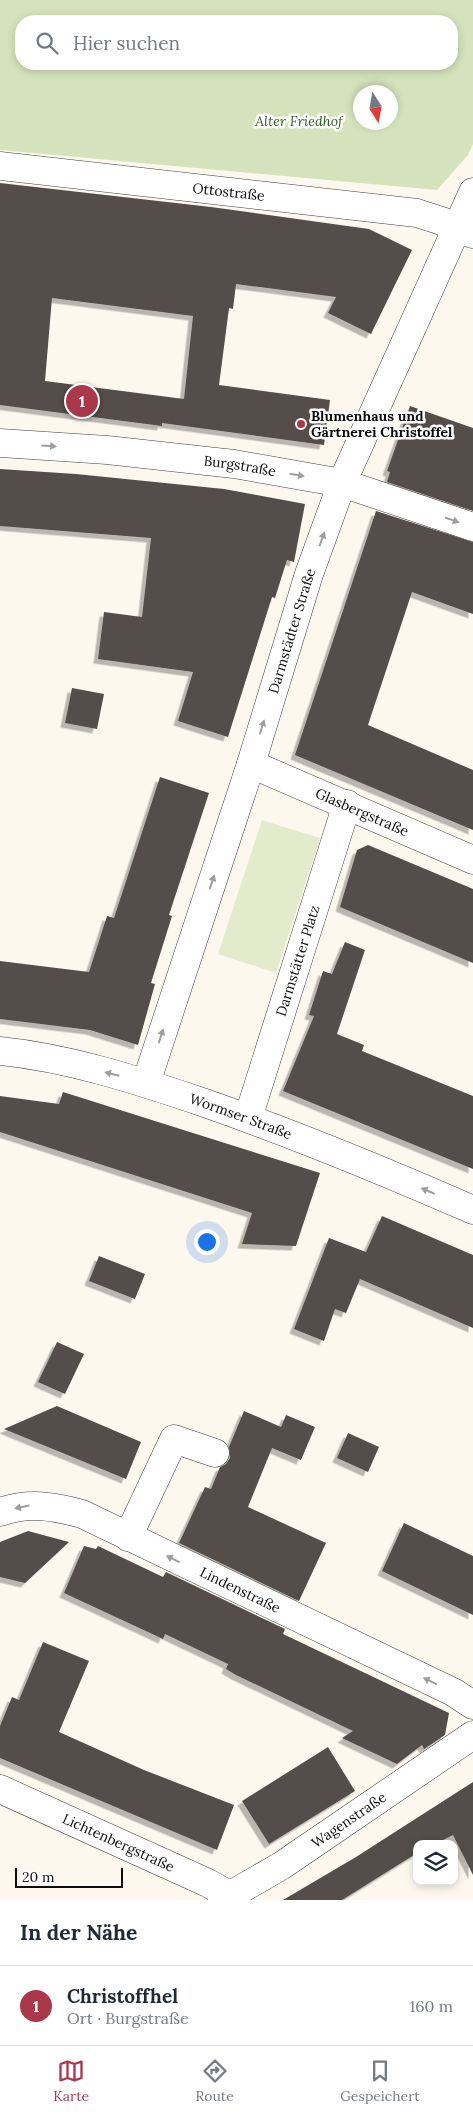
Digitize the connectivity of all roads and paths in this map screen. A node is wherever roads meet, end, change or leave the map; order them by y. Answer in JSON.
{"nodes":[{"id":1,"x":0,"y":166,"type":"edge"},
{"id":2,"x":473,"y":192,"type":"edge"},
{"id":3,"x":465,"y":230,"type":"edge"},
{"id":4,"x":0,"y":443,"type":"edge"},
{"id":5,"x":342,"y":482,"type":"junction"},
{"id":6,"x":473,"y":528,"type":"edge"},
{"id":7,"x":251,"y":764,"type":"junction"},
{"id":8,"x":348,"y":804,"type":"junction"},
{"id":9,"x":473,"y":860,"type":"edge"},
{"id":10,"x":0,"y":1051,"type":"edge"},
{"id":11,"x":146,"y":1083,"type":"junction"},
{"id":12,"x":248,"y":1118,"type":"junction"},
{"id":13,"x":473,"y":1210,"type":"edge"},
{"id":14,"x":215,"y":1453,"type":"dead end"},
{"id":15,"x":0,"y":1512,"type":"edge"},
{"id":16,"x":128,"y":1537,"type":"junction"},
{"id":17,"x":473,"y":1705,"type":"edge"},
{"id":18,"x":473,"y":1735,"type":"edge"},
{"id":19,"x":0,"y":1789,"type":"edge"},
{"id":20,"x":228,"y":1898,"type":"edge"}],
"edges":[{"from":1,"to":3,"type":"street","name":"Ottostraße"},
{"from":2,"to":3,"type":"street","name":"Darmstädter Straße"},
{"from":3,"to":5,"type":"street","name":"Darmstädter Straße"},
{"from":4,"to":5,"type":"street","name":"Burgstraße","one_way":true},
{"from":5,"to":6,"type":"street","name":"Burgstraße","one_way":true},
{"from":7,"to":5,"type":"street","name":"Darmstädter Straße","one_way":true},
{"from":7,"to":8,"type":"street","name":"Glasbergstraße"},
{"from":11,"to":7,"type":"street","name":"Darmstädter Straße","one_way":true},
{"from":8,"to":9,"type":"street","name":"Glasbergstraße"},
{"from":8,"to":12,"type":"street","name":"Darmstätter Platz"},
{"from":11,"to":10,"type":"street","name":"Wormser Straße","one_way":true},
{"from":11,"to":12,"type":"street","name":"Wormser Straße"},
{"from":13,"to":12,"type":"street","name":"Wormser Straße","one_way":true},
{"from":14,"to":16,"type":"street"},
{"from":16,"to":15,"type":"street","name":"Lindenstraße","one_way":true},
{"from":17,"to":16,"type":"street","name":"Lindenstraße","one_way":true},
{"from":18,"to":20,"type":"street","name":"Wagenstraße"},
{"from":19,"to":20,"type":"street","name":"Lichtenbergstraße"}]}
